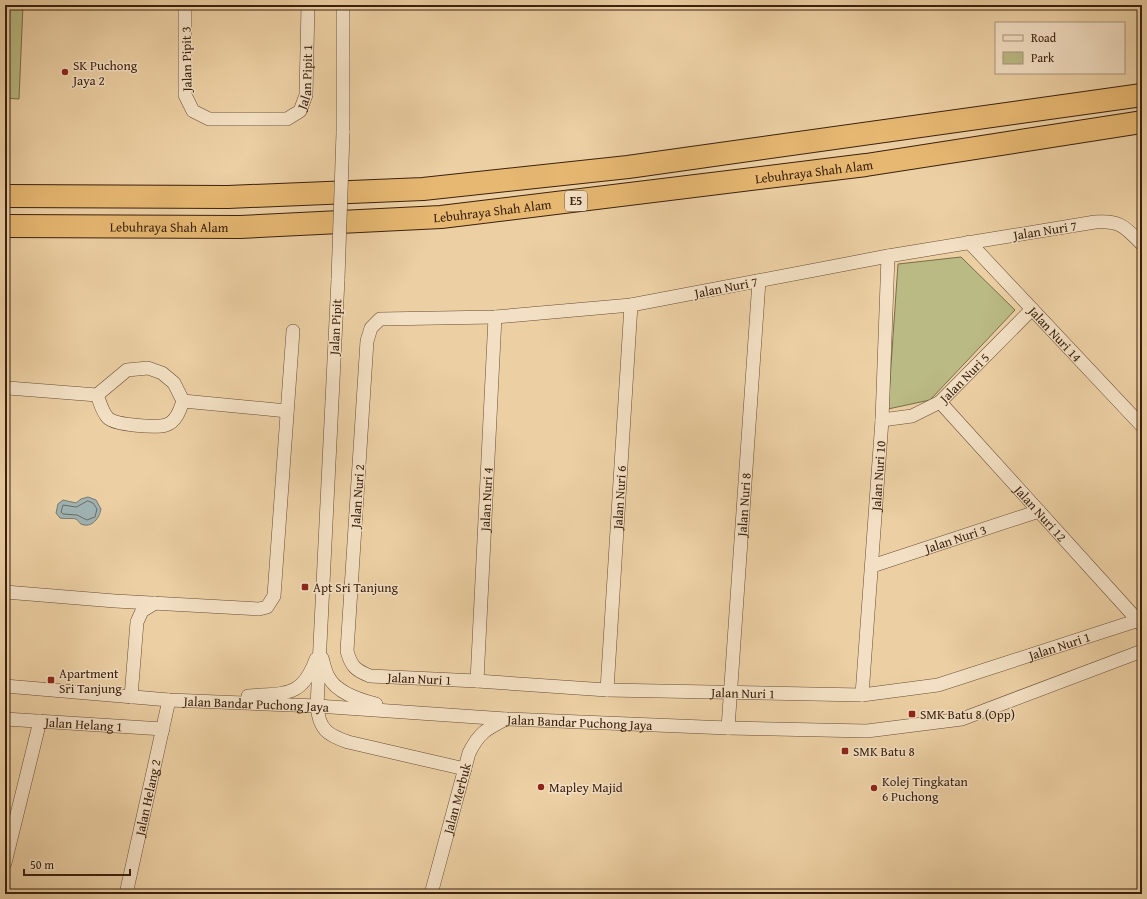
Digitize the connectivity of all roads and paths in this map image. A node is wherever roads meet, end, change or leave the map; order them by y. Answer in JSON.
{"nodes":[{"id":1,"x":185,"y":5,"type":"edge"},
{"id":2,"x":308,"y":5,"type":"edge"},
{"id":3,"x":343,"y":5,"type":"edge"},
{"id":4,"x":1142,"y":95,"type":"edge"},
{"id":5,"x":240,"y":119,"type":"joint"},
{"id":6,"x":1142,"y":122,"type":"edge"},
{"id":7,"x":5,"y":196,"type":"edge"},
{"id":8,"x":5,"y":226,"type":"edge"},
{"id":9,"x":969,"y":242,"type":"junction"},
{"id":10,"x":1142,"y":244,"type":"edge"},
{"id":11,"x":888,"y":256,"type":"junction"},
{"id":12,"x":759,"y":281,"type":"junction"},
{"id":13,"x":631,"y":305,"type":"junction"},
{"id":14,"x":1032,"y":309,"type":"junction"},
{"id":15,"x":495,"y":317,"type":"junction"},
{"id":16,"x":293,"y":331,"type":"dead end"},
{"id":17,"x":367,"y":341,"type":"joint"},
{"id":18,"x":5,"y":389,"type":"edge"},
{"id":19,"x":98,"y":395,"type":"junction"},
{"id":20,"x":183,"y":401,"type":"junction"},
{"id":21,"x":940,"y":402,"type":"junction"},
{"id":22,"x":287,"y":411,"type":"junction"},
{"id":23,"x":882,"y":420,"type":"junction"},
{"id":24,"x":1142,"y":426,"type":"edge"},
{"id":25,"x":1039,"y":511,"type":"junction"},
{"id":26,"x":872,"y":566,"type":"junction"},
{"id":27,"x":5,"y":592,"type":"edge"},
{"id":28,"x":115,"y":601,"type":"junction"},
{"id":29,"x":155,"y":603,"type":"junction"},
{"id":30,"x":1141,"y":621,"type":"edge"},
{"id":31,"x":136,"y":622,"type":"junction"},
{"id":32,"x":320,"y":649,"type":"junction"},
{"id":33,"x":347,"y":650,"type":"joint"},
{"id":34,"x":1142,"y":651,"type":"edge"},
{"id":35,"x":477,"y":681,"type":"junction"},
{"id":36,"x":5,"y":686,"type":"edge"},
{"id":37,"x":606,"y":690,"type":"junction"},
{"id":38,"x":731,"y":692,"type":"junction"},
{"id":39,"x":862,"y":695,"type":"junction"},
{"id":40,"x":132,"y":697,"type":"junction"},
{"id":41,"x":169,"y":700,"type":"junction"},
{"id":42,"x":188,"y":701,"type":"junction"},
{"id":43,"x":317,"y":706,"type":"junction"},
{"id":44,"x":401,"y":711,"type":"junction"},
{"id":45,"x":5,"y":719,"type":"edge"},
{"id":46,"x":506,"y":719,"type":"junction"},
{"id":47,"x":40,"y":721,"type":"junction"},
{"id":48,"x":163,"y":728,"type":"junction"},
{"id":49,"x":728,"y":728,"type":"junction"},
{"id":50,"x":466,"y":769,"type":"junction"},
{"id":51,"x":7,"y":848,"type":"edge"},
{"id":52,"x":5,"y":863,"type":"edge"},
{"id":53,"x":126,"y":894,"type":"edge"},
{"id":54,"x":432,"y":894,"type":"edge"}],
"edges":[{"from":1,"to":5,"type":"street","name":"Jalan Pipit 3"},
{"from":2,"to":5,"type":"street","name":"Jalan Pipit 1"},
{"from":3,"to":32,"type":"street","name":"Jalan Pipit","bridge":true},
{"from":4,"to":7,"type":"highway","number":"E5"},
{"from":6,"to":8,"type":"highway","name":"Lebuhraya Shah Alam","number":"E5"},
{"from":9,"to":10,"type":"street","name":"Jalan Nuri 7"},
{"from":9,"to":11,"type":"street","name":"Jalan Nuri 7"},
{"from":9,"to":14,"type":"street","name":"Jalan Nuri 14"},
{"from":11,"to":12,"type":"street","name":"Jalan Nuri 7"},
{"from":11,"to":23,"type":"street","name":"Jalan Nuri 10"},
{"from":12,"to":13,"type":"street","name":"Jalan Nuri 7"},
{"from":12,"to":38,"type":"street","name":"Jalan Nuri 8"},
{"from":13,"to":15,"type":"street","name":"Jalan Nuri 7"},
{"from":13,"to":37,"type":"street","name":"Jalan Nuri 6"},
{"from":14,"to":21,"type":"street","name":"Jalan Nuri 5"},
{"from":14,"to":24,"type":"street","name":"Jalan Nuri 14"},
{"from":15,"to":17,"type":"street","name":"Jalan Nuri 7"},
{"from":15,"to":35,"type":"street","name":"Jalan Nuri 4"},
{"from":16,"to":22,"type":"street"},
{"from":17,"to":33,"type":"street","name":"Jalan Nuri 2"},
{"from":18,"to":19,"type":"street"},
{"from":19,"to":20,"type":"street"},
{"from":19,"to":20,"type":"street"},
{"from":20,"to":22,"type":"street"},
{"from":21,"to":23,"type":"street","name":"Jalan Nuri 5"},
{"from":21,"to":25,"type":"street","name":"Jalan Nuri 12"},
{"from":22,"to":29,"type":"street"},
{"from":23,"to":26,"type":"street","name":"Jalan Nuri 10"},
{"from":25,"to":26,"type":"street","name":"Jalan Nuri 3"},
{"from":25,"to":30,"type":"street","name":"Jalan Nuri 12"},
{"from":26,"to":39,"type":"street","name":"Jalan Nuri 10"},
{"from":27,"to":28,"type":"street"},
{"from":28,"to":29,"type":"street"},
{"from":28,"to":31,"type":"street"},
{"from":29,"to":31,"type":"street"},
{"from":30,"to":39,"type":"street","name":"Jalan Nuri 1"},
{"from":31,"to":40,"type":"street"},
{"from":32,"to":42,"type":"street","name":"Jalan Pipit"},
{"from":32,"to":43,"type":"street","name":"Jalan Pipit"},
{"from":32,"to":44,"type":"street"},
{"from":33,"to":35,"type":"street","name":"Jalan Nuri 1"},
{"from":34,"to":49,"type":"street","name":"Jalan Bandar Puchong Jaya"},
{"from":35,"to":37,"type":"street","name":"Jalan Nuri 1"},
{"from":36,"to":40,"type":"street","name":"Jalan Bandar Puchong Jaya"},
{"from":37,"to":38,"type":"street","name":"Jalan Nuri 1"},
{"from":38,"to":39,"type":"street","name":"Jalan Nuri 1"},
{"from":38,"to":49,"type":"street","name":"Jalan Nuri 8"},
{"from":40,"to":41,"type":"street","name":"Jalan Bandar Puchong Jaya"},
{"from":41,"to":42,"type":"street","name":"Jalan Bandar Puchong Jaya"},
{"from":41,"to":48,"type":"street","name":"Jalan Helang 2"},
{"from":42,"to":43,"type":"street","name":"Jalan Bandar Puchong Jaya"},
{"from":43,"to":44,"type":"street","name":"Jalan Bandar Puchong Jaya"},
{"from":43,"to":50,"type":"street","name":"Jalan Pipit"},
{"from":44,"to":46,"type":"street","name":"Jalan Bandar Puchong Jaya"},
{"from":45,"to":47,"type":"street","name":"Jalan Helang 1"},
{"from":46,"to":49,"type":"street","name":"Jalan Bandar Puchong Jaya"},
{"from":46,"to":50,"type":"street","name":"Jalan Merbuk"},
{"from":47,"to":48,"type":"street","name":"Jalan Helang 1"},
{"from":47,"to":51,"type":"street"},
{"from":48,"to":53,"type":"street","name":"Jalan Helang 2"},
{"from":50,"to":54,"type":"street","name":"Jalan Merbuk"},
{"from":51,"to":52,"type":"street"}]}
